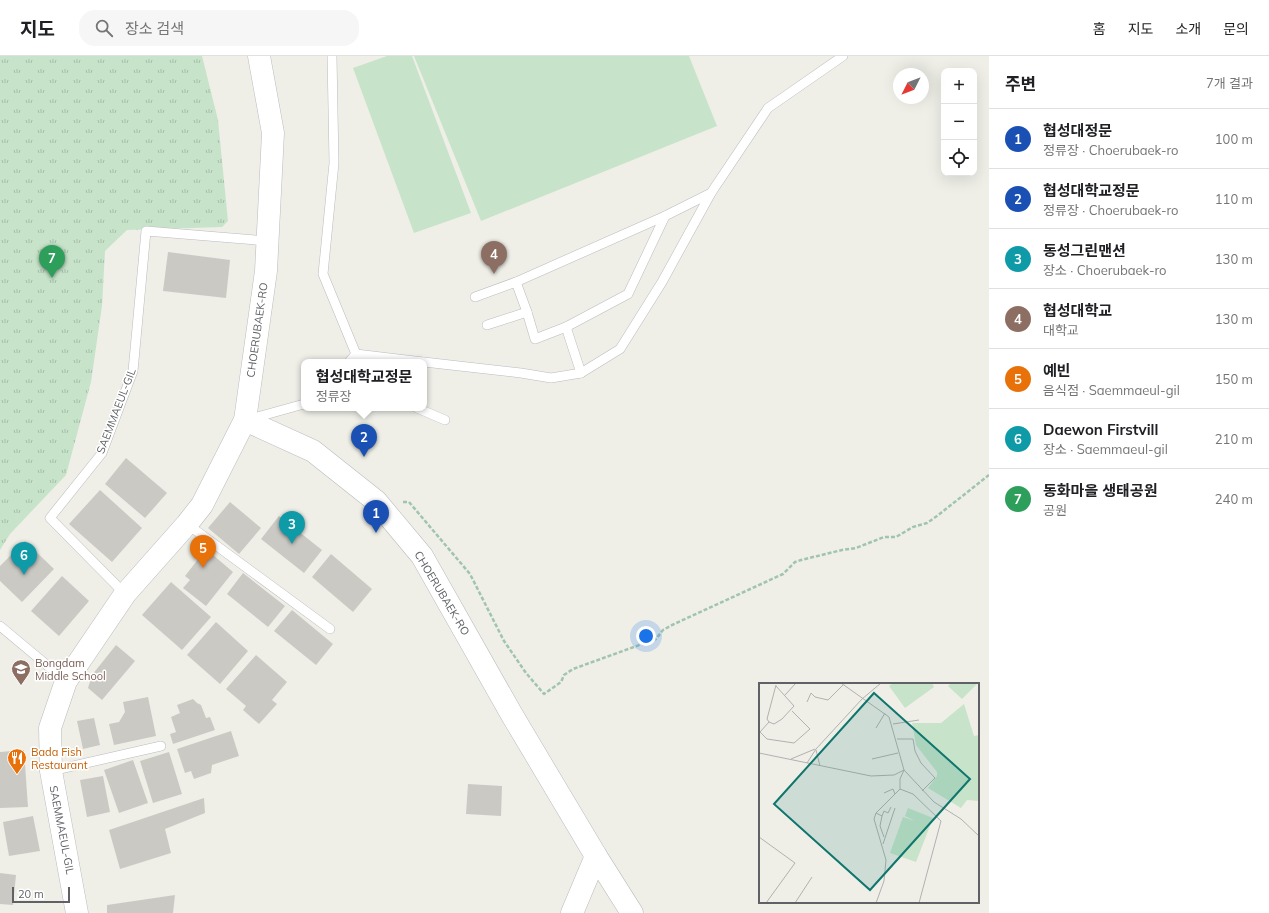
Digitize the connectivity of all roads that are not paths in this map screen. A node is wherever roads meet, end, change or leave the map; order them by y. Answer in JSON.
{"nodes":[{"id":1,"x":259,"y":56,"type":"edge"},
{"id":2,"x":332,"y":56,"type":"edge"},
{"id":3,"x":843,"y":56,"type":"edge"},
{"id":4,"x":711,"y":193,"type":"junction"},
{"id":5,"x":665,"y":216,"type":"junction"},
{"id":6,"x":267,"y":241,"type":"junction"},
{"id":7,"x":516,"y":282,"type":"junction"},
{"id":8,"x":475,"y":297,"type":"dead end"},
{"id":9,"x":527,"y":312,"type":"junction"},
{"id":10,"x":487,"y":325,"type":"dead end"},
{"id":11,"x":566,"y":327,"type":"junction"},
{"id":12,"x":356,"y":354,"type":"junction"},
{"id":13,"x":352,"y":359,"type":"edge"},
{"id":14,"x":388,"y":359,"type":"edge"},
{"id":15,"x":427,"y":362,"type":"edge"},
{"id":16,"x":581,"y":373,"type":"junction"},
{"id":17,"x":301,"y":405,"type":"edge"},
{"id":18,"x":424,"y":411,"type":"edge"},
{"id":19,"x":245,"y":420,"type":"junction"},
{"id":20,"x":445,"y":420,"type":"dead end"},
{"id":21,"x":187,"y":524,"type":"junction"},
{"id":22,"x":125,"y":594,"type":"junction"},
{"id":23,"x":0,"y":626,"type":"edge"},
{"id":24,"x":330,"y":629,"type":"dead end"},
{"id":25,"x":66,"y":681,"type":"junction"},
{"id":26,"x":161,"y":746,"type":"dead end"},
{"id":27,"x":51,"y":771,"type":"junction"},
{"id":28,"x":596,"y":856,"type":"junction"},
{"id":29,"x":78,"y":913,"type":"edge"},
{"id":30,"x":572,"y":913,"type":"edge"},
{"id":31,"x":632,"y":913,"type":"edge"}],
"edges":[{"from":1,"to":6,"type":"street","name":"CHOERUBAEK-RO"},
{"from":2,"to":12,"type":"lane"},
{"from":3,"to":4,"type":"lane"},
{"from":4,"to":5,"type":"lane"},
{"from":4,"to":16,"type":"lane"},
{"from":5,"to":7,"type":"lane"},
{"from":5,"to":11,"type":"lane"},
{"from":6,"to":19,"type":"street","name":"CHOERUBAEK-RO"},
{"from":6,"to":22,"type":"lane","name":"SAEMMAEUL-GIL"},
{"from":7,"to":8,"type":"lane"},
{"from":7,"to":9,"type":"lane"},
{"from":9,"to":10,"type":"lane"},
{"from":9,"to":11,"type":"lane"},
{"from":11,"to":16,"type":"lane"},
{"from":12,"to":13,"type":"lane"},
{"from":12,"to":14,"type":"lane"},
{"from":15,"to":16,"type":"lane"},
{"from":17,"to":19,"type":"lane"},
{"from":18,"to":20,"type":"lane"},
{"from":19,"to":21,"type":"street","name":"SAEMMAEUL-GIL"},
{"from":19,"to":28,"type":"street","name":"CHOERUBAEK-RO"},
{"from":21,"to":22,"type":"street","name":"SAEMMAEUL-GIL"},
{"from":21,"to":24,"type":"lane"},
{"from":22,"to":25,"type":"street","name":"SAEMMAEUL-GIL"},
{"from":23,"to":25,"type":"lane"},
{"from":25,"to":27,"type":"street","name":"SAEMMAEUL-GIL"},
{"from":26,"to":27,"type":"lane","name":"SAEMMAEUL-GIL"},
{"from":27,"to":29,"type":"street","name":"SAEMMAEUL-GIL"},
{"from":28,"to":30,"type":"street"},
{"from":28,"to":31,"type":"street","name":"CHOERUBAEK-RO"}]}
